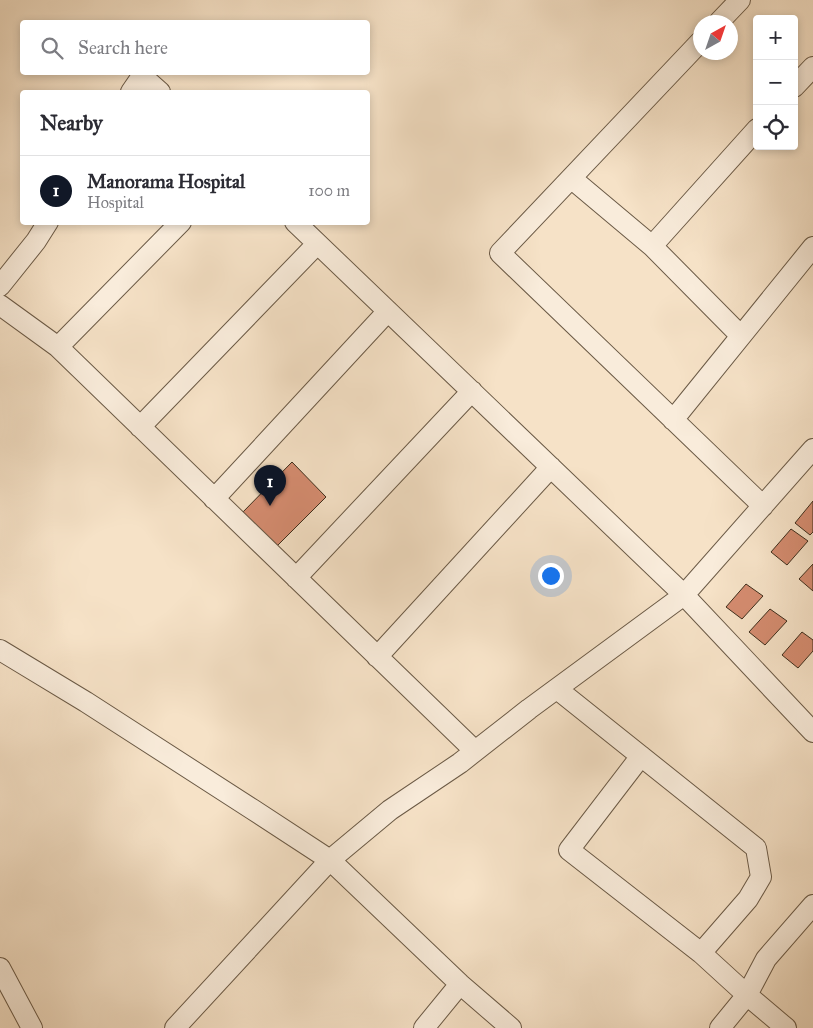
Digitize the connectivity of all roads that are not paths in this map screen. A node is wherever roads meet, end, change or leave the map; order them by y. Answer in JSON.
{"nodes":[{"id":1,"x":740,"y":0,"type":"edge"},
{"id":2,"x":726,"y":15,"type":"edge"},
{"id":3,"x":693,"y":49,"type":"edge"},
{"id":4,"x":813,"y":67,"type":"edge"},
{"id":5,"x":798,"y":83,"type":"edge"},
{"id":6,"x":132,"y":90,"type":"edge"},
{"id":7,"x":158,"y":90,"type":"edge"},
{"id":8,"x":753,"y":133,"type":"edge"},
{"id":9,"x":571,"y":178,"type":"junction"},
{"id":10,"x":46,"y":225,"type":"edge"},
{"id":11,"x":178,"y":225,"type":"edge"},
{"id":12,"x":298,"y":225,"type":"edge"},
{"id":13,"x":317,"y":244,"type":"junction"},
{"id":14,"x":652,"y":246,"type":"junction"},
{"id":15,"x":813,"y":247,"type":"edge"},
{"id":16,"x":0,"y":286,"type":"edge"},
{"id":17,"x":0,"y":305,"type":"edge"},
{"id":18,"x":388,"y":312,"type":"junction"},
{"id":19,"x":741,"y":336,"type":"junction"},
{"id":20,"x":58,"y":347,"type":"junction"},
{"id":21,"x":472,"y":392,"type":"junction"},
{"id":22,"x":673,"y":420,"type":"junction"},
{"id":23,"x":140,"y":427,"type":"junction"},
{"id":24,"x":811,"y":457,"type":"edge"},
{"id":25,"x":551,"y":468,"type":"junction"},
{"id":26,"x":214,"y":498,"type":"junction"},
{"id":27,"x":763,"y":506,"type":"junction"},
{"id":28,"x":296,"y":578,"type":"junction"},
{"id":29,"x":684,"y":595,"type":"junction"},
{"id":30,"x":0,"y":650,"type":"edge"},
{"id":31,"x":377,"y":656,"type":"junction"},
{"id":32,"x":557,"y":689,"type":"junction"},
{"id":33,"x":813,"y":732,"type":"edge"},
{"id":34,"x":475,"y":751,"type":"junction"},
{"id":35,"x":641,"y":756,"type":"junction"},
{"id":36,"x":330,"y":860,"type":"junction"},
{"id":37,"x":813,"y":905,"type":"edge"},
{"id":38,"x":701,"y":953,"type":"junction"},
{"id":39,"x":0,"y":968,"type":"edge"},
{"id":40,"x":460,"y":984,"type":"junction"},
{"id":41,"x":747,"y":995,"type":"junction"},
{"id":42,"x":32,"y":1028,"type":"edge"},
{"id":43,"x":175,"y":1028,"type":"edge"},
{"id":44,"x":424,"y":1028,"type":"edge"},
{"id":45,"x":511,"y":1028,"type":"edge"},
{"id":46,"x":720,"y":1028,"type":"edge"},
{"id":47,"x":786,"y":1028,"type":"edge"}],
"edges":[{"from":1,"to":2,"type":"street"},
{"from":3,"to":9,"type":"street"},
{"from":4,"to":5,"type":"street"},
{"from":6,"to":7,"type":"street"},
{"from":8,"to":14,"type":"street"},
{"from":9,"to":14,"type":"street"},
{"from":9,"to":22,"type":"street"},
{"from":10,"to":16,"type":"street"},
{"from":11,"to":20,"type":"street"},
{"from":12,"to":13,"type":"street"},
{"from":13,"to":18,"type":"street"},
{"from":13,"to":23,"type":"street"},
{"from":14,"to":19,"type":"street"},
{"from":15,"to":19,"type":"street"},
{"from":17,"to":20,"type":"street"},
{"from":18,"to":21,"type":"street"},
{"from":18,"to":26,"type":"street"},
{"from":19,"to":22,"type":"street"},
{"from":20,"to":23,"type":"street"},
{"from":21,"to":25,"type":"street"},
{"from":21,"to":28,"type":"street"},
{"from":22,"to":27,"type":"street"},
{"from":23,"to":26,"type":"street"},
{"from":24,"to":27,"type":"street"},
{"from":25,"to":29,"type":"street"},
{"from":25,"to":31,"type":"street"},
{"from":26,"to":28,"type":"street"},
{"from":27,"to":29,"type":"street"},
{"from":28,"to":31,"type":"street"},
{"from":29,"to":32,"type":"street"},
{"from":29,"to":33,"type":"street"},
{"from":30,"to":36,"type":"street"},
{"from":31,"to":34,"type":"street"},
{"from":32,"to":34,"type":"street"},
{"from":32,"to":35,"type":"street"},
{"from":34,"to":36,"type":"street"},
{"from":35,"to":38,"type":"street"},
{"from":35,"to":38,"type":"street"},
{"from":36,"to":40,"type":"street"},
{"from":36,"to":43,"type":"street"},
{"from":37,"to":41,"type":"street"},
{"from":38,"to":41,"type":"street"},
{"from":39,"to":42,"type":"street"},
{"from":40,"to":44,"type":"street"},
{"from":40,"to":45,"type":"street"},
{"from":41,"to":46,"type":"street"},
{"from":41,"to":47,"type":"street"}]}
